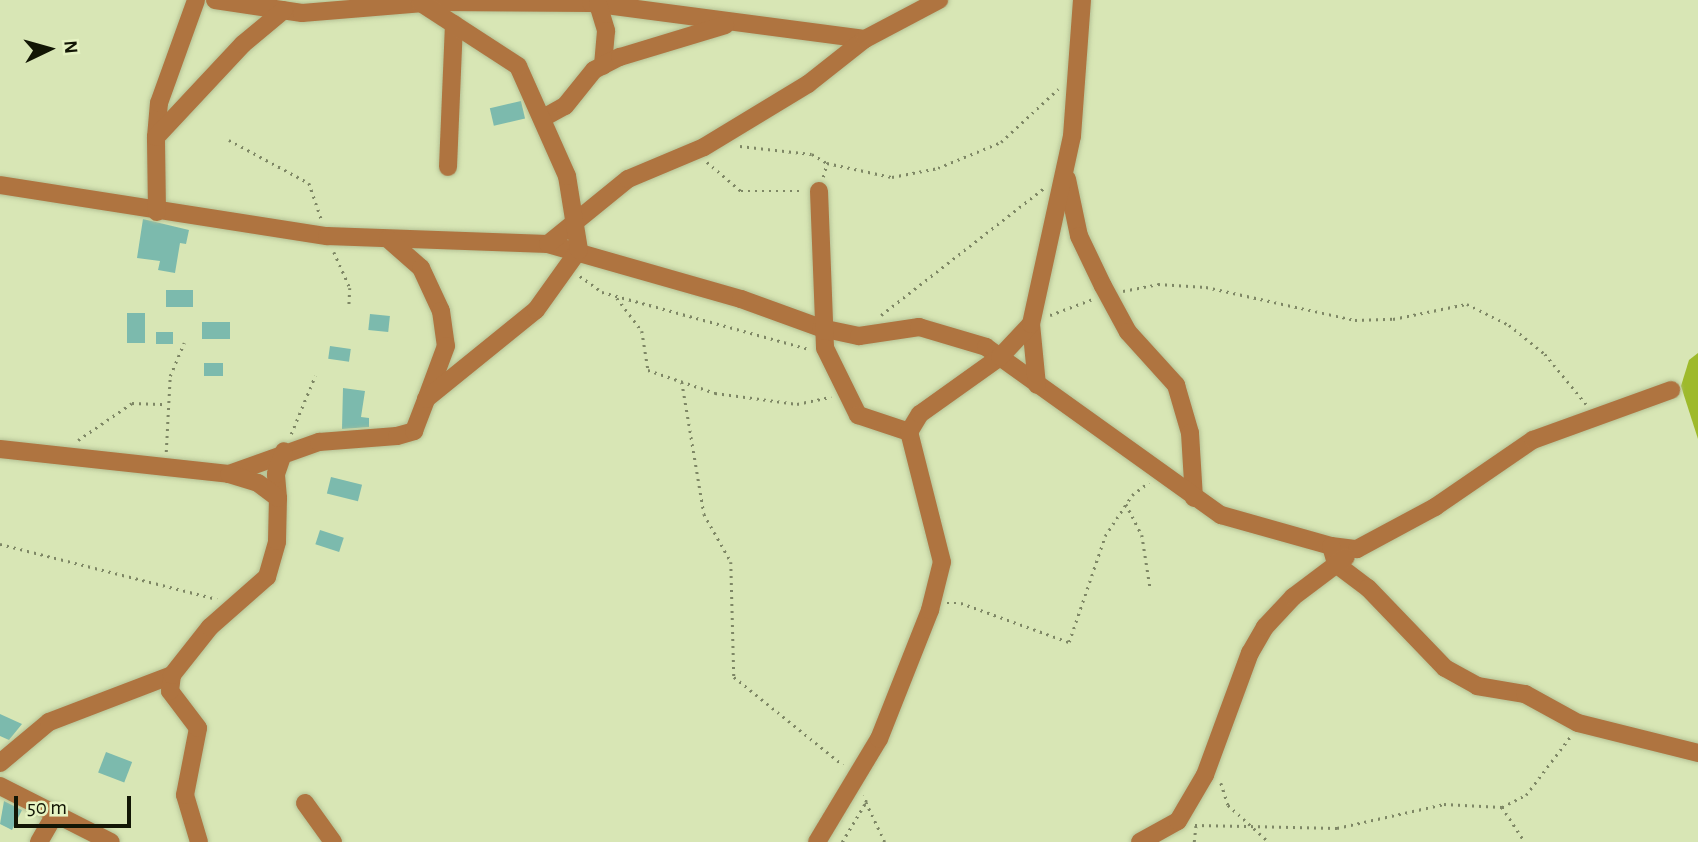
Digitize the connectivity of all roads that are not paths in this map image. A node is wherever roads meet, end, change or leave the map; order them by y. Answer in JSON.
{"nodes":[{"id":1,"x":196,"y":0,"type":"edge"},
{"id":2,"x":215,"y":0,"type":"edge"},
{"id":3,"x":939,"y":0,"type":"edge"},
{"id":4,"x":1082,"y":0,"type":"edge"},
{"id":5,"x":543,"y":1,"type":"edge"},
{"id":6,"x":431,"y":2,"type":"edge"},
{"id":7,"x":598,"y":4,"type":"junction"},
{"id":8,"x":284,"y":10,"type":"junction"},
{"id":9,"x":736,"y":23,"type":"junction"},
{"id":10,"x":454,"y":24,"type":"junction"},
{"id":11,"x":866,"y":39,"type":"junction"},
{"id":12,"x":603,"y":66,"type":"junction"},
{"id":13,"x":543,"y":118,"type":"junction"},
{"id":14,"x":156,"y":137,"type":"junction"},
{"id":15,"x":448,"y":167,"type":"dead end"},
{"id":16,"x":1065,"y":172,"type":"junction"},
{"id":17,"x":0,"y":185,"type":"edge"},
{"id":18,"x":819,"y":191,"type":"road end"},
{"id":19,"x":157,"y":212,"type":"junction"},
{"id":20,"x":576,"y":223,"type":"junction"},
{"id":21,"x":388,"y":239,"type":"junction"},
{"id":22,"x":548,"y":244,"type":"junction"},
{"id":23,"x":579,"y":250,"type":"junction"},
{"id":24,"x":1031,"y":324,"type":"junction"},
{"id":25,"x":821,"y":328,"type":"junction"},
{"id":26,"x":1000,"y":357,"type":"junction"},
{"id":27,"x":1037,"y":384,"type":"junction"},
{"id":28,"x":1671,"y":390,"type":"dead end"},
{"id":29,"x":426,"y":399,"type":"junction"},
{"id":30,"x":909,"y":432,"type":"junction"},
{"id":31,"x":0,"y":449,"type":"edge"},
{"id":32,"x":285,"y":451,"type":"junction"},
{"id":33,"x":229,"y":474,"type":"junction"},
{"id":34,"x":278,"y":498,"type":"junction"},
{"id":35,"x":1194,"y":498,"type":"junction"},
{"id":36,"x":1331,"y":546,"type":"junction"},
{"id":37,"x":1357,"y":549,"type":"junction"},
{"id":38,"x":1336,"y":564,"type":"junction"},
{"id":39,"x":172,"y":675,"type":"junction"},
{"id":40,"x":1698,"y":753,"type":"edge"},
{"id":41,"x":0,"y":763,"type":"edge"},
{"id":42,"x":0,"y":786,"type":"edge"},
{"id":43,"x":305,"y":803,"type":"dead end"},
{"id":44,"x":56,"y":813,"type":"junction"},
{"id":45,"x":39,"y":842,"type":"edge"},
{"id":46,"x":111,"y":842,"type":"edge"},
{"id":47,"x":199,"y":842,"type":"edge"},
{"id":48,"x":333,"y":842,"type":"edge"},
{"id":49,"x":817,"y":842,"type":"edge"},
{"id":50,"x":1140,"y":842,"type":"edge"}],
"edges":[{"from":1,"to":14,"type":"street"},
{"from":2,"to":8,"type":"street"},
{"from":3,"to":11,"type":"street"},
{"from":4,"to":16,"type":"street"},
{"from":5,"to":6,"type":"street"},
{"from":5,"to":7,"type":"street"},
{"from":6,"to":8,"type":"street"},
{"from":6,"to":10,"type":"street"},
{"from":7,"to":9,"type":"street"},
{"from":7,"to":12,"type":"street"},
{"from":8,"to":14,"type":"street"},
{"from":9,"to":11,"type":"street"},
{"from":9,"to":12,"type":"street"},
{"from":10,"to":13,"type":"street"},
{"from":10,"to":15,"type":"street"},
{"from":11,"to":20,"type":"street"},
{"from":12,"to":13,"type":"street"},
{"from":13,"to":20,"type":"street"},
{"from":14,"to":19,"type":"street"},
{"from":16,"to":24,"type":"street"},
{"from":16,"to":35,"type":"street"},
{"from":17,"to":19,"type":"street"},
{"from":18,"to":25,"type":"street"},
{"from":19,"to":21,"type":"street"},
{"from":20,"to":22,"type":"street"},
{"from":20,"to":23,"type":"street"},
{"from":21,"to":22,"type":"street"},
{"from":21,"to":29,"type":"street"},
{"from":22,"to":23,"type":"street"},
{"from":23,"to":25,"type":"street"},
{"from":23,"to":29,"type":"street"},
{"from":24,"to":26,"type":"street"},
{"from":24,"to":27,"type":"street"},
{"from":25,"to":26,"type":"street"},
{"from":25,"to":30,"type":"street"},
{"from":26,"to":27,"type":"street"},
{"from":26,"to":30,"type":"street"},
{"from":27,"to":35,"type":"street"},
{"from":28,"to":37,"type":"street"},
{"from":29,"to":32,"type":"street"},
{"from":30,"to":49,"type":"street"},
{"from":31,"to":33,"type":"street"},
{"from":32,"to":33,"type":"street"},
{"from":32,"to":34,"type":"street"},
{"from":33,"to":34,"type":"street"},
{"from":34,"to":39,"type":"street"},
{"from":35,"to":36,"type":"street"},
{"from":36,"to":37,"type":"street"},
{"from":36,"to":38,"type":"street"},
{"from":37,"to":38,"type":"street"},
{"from":38,"to":40,"type":"street"},
{"from":38,"to":50,"type":"street"},
{"from":39,"to":41,"type":"street"},
{"from":39,"to":47,"type":"street"},
{"from":42,"to":44,"type":"street"},
{"from":43,"to":48,"type":"street"},
{"from":44,"to":45,"type":"street"},
{"from":44,"to":46,"type":"street"}]}
